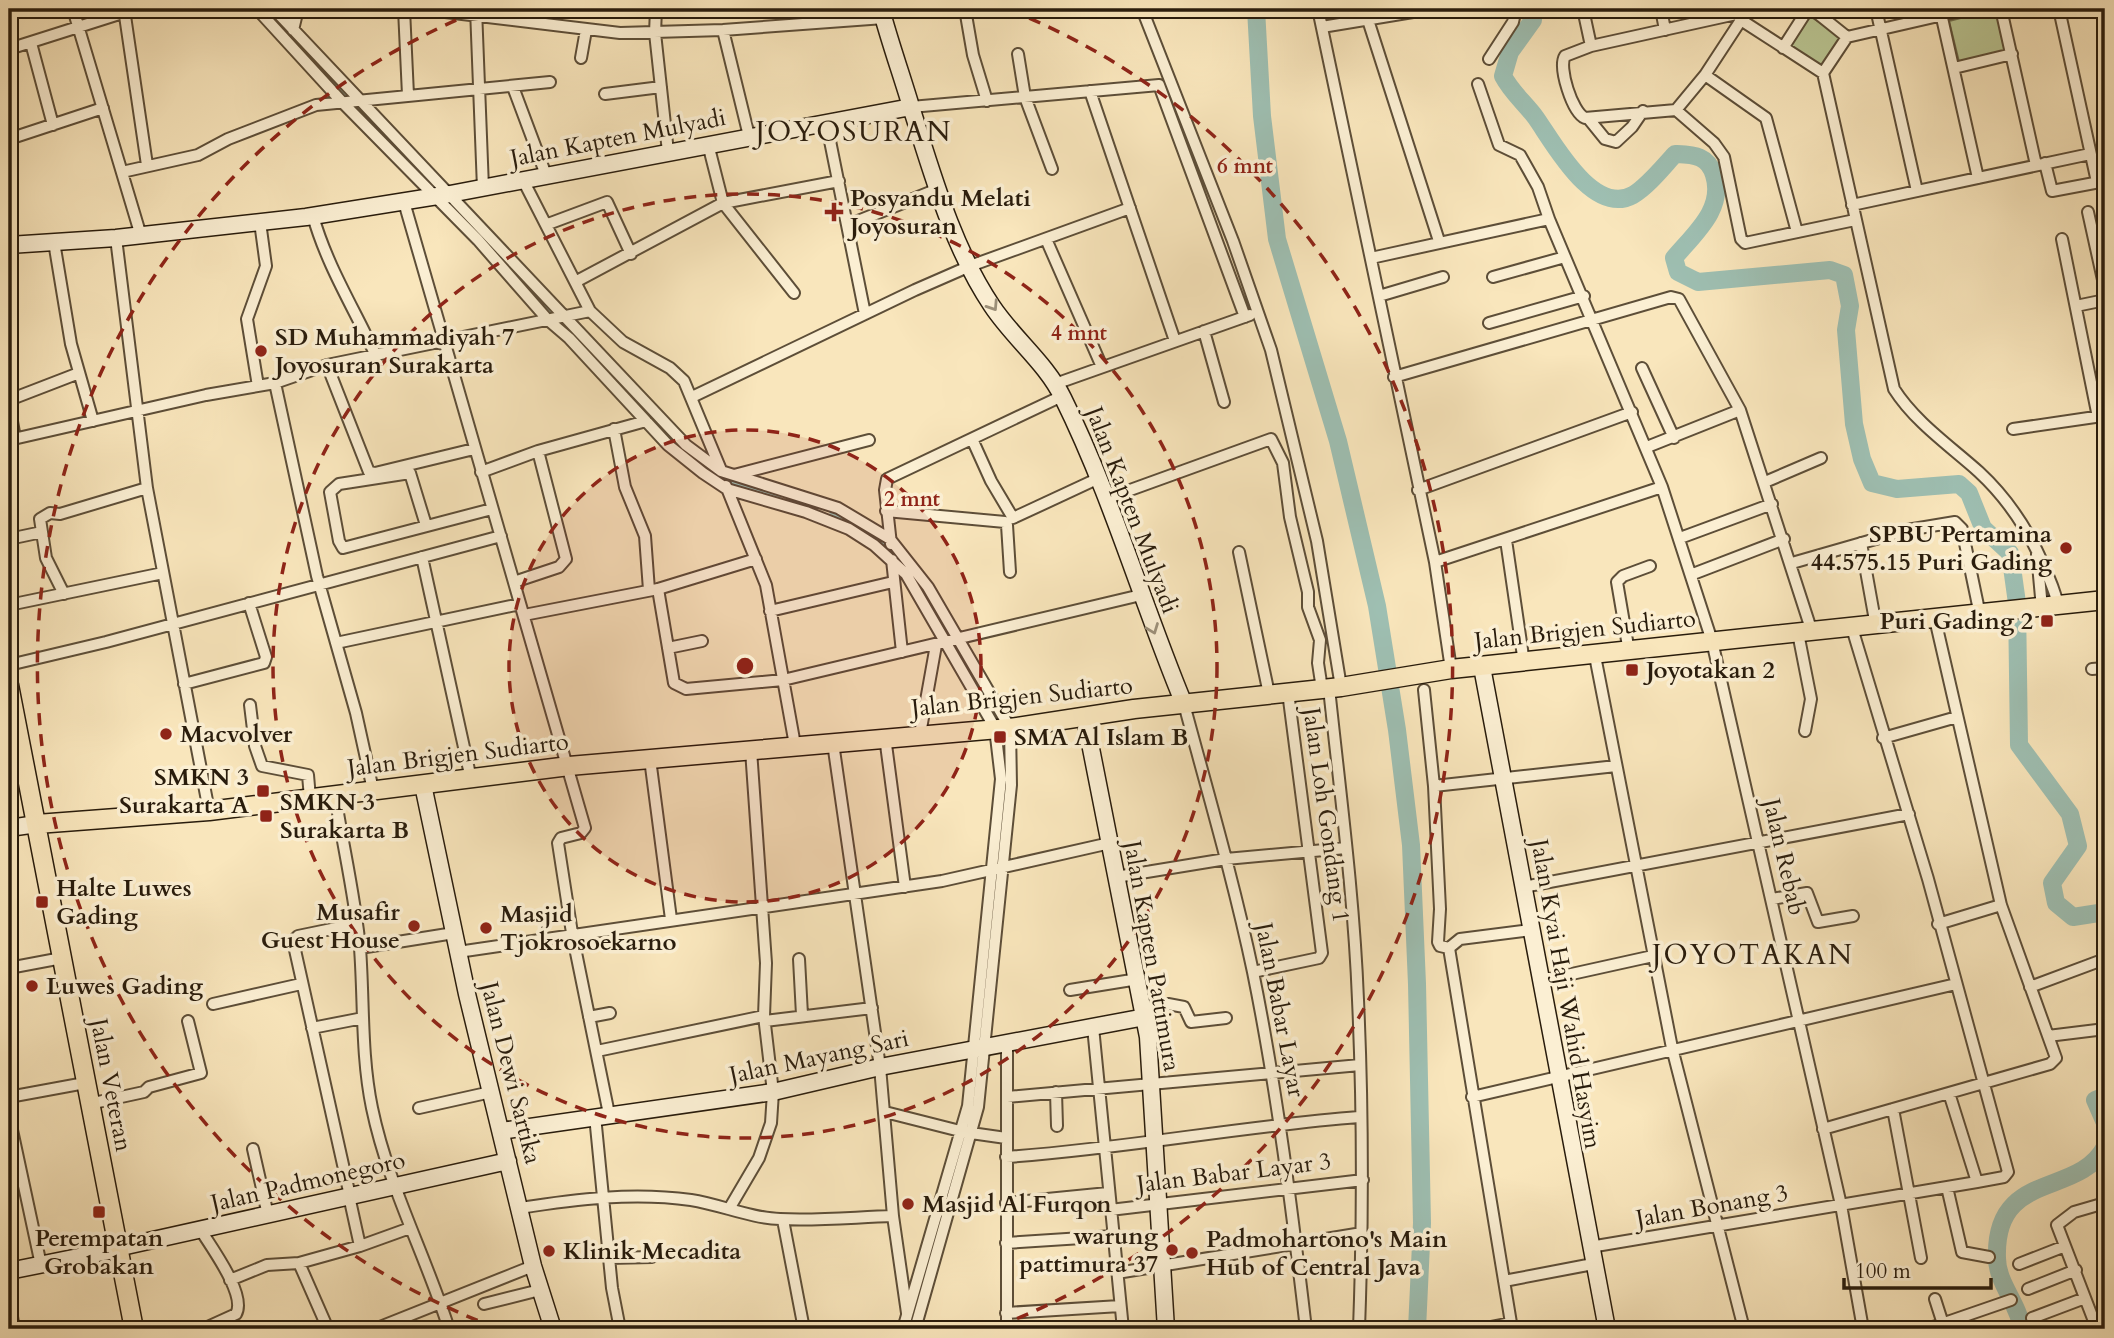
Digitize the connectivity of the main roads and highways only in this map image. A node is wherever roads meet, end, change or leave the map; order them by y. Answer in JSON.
{"nodes":[{"id":1,"x":882,"y":12,"type":"edge"},
{"id":2,"x":911,"y":107,"type":"junction"},
{"id":3,"x":10,"y":242,"type":"edge"},
{"id":4,"x":2105,"y":600,"type":"edge"},
{"id":5,"x":1482,"y":667,"type":"junction"},
{"id":6,"x":9,"y":685,"type":"edge"},
{"id":7,"x":1184,"y":704,"type":"junction"},
{"id":8,"x":1085,"y":718,"type":"junction"},
{"id":9,"x":424,"y":785,"type":"junction"},
{"id":10,"x":37,"y":824,"type":"junction"},
{"id":11,"x":9,"y":828,"type":"edge"},
{"id":12,"x":1144,"y":1013,"type":"junction"},
{"id":13,"x":501,"y":1131,"type":"junction"},
{"id":14,"x":508,"y":1161,"type":"junction"},
{"id":15,"x":118,"y":1249,"type":"junction"},
{"id":16,"x":9,"y":1271,"type":"edge"},
{"id":17,"x":134,"y":1329,"type":"edge"},
{"id":18,"x":553,"y":1329,"type":"edge"},
{"id":19,"x":1166,"y":1329,"type":"edge"},
{"id":20,"x":1607,"y":1329,"type":"edge"}],
"edges":[{"from":1,"to":2,"type":"main road"},
{"from":2,"to":3,"type":"main road","name":"Jalan Kapten Mulyadi"},
{"from":2,"to":7,"type":"main road","name":"Jalan Kapten Mulyadi","one_way":true},
{"from":4,"to":5,"type":"main road","name":"Jalan Brigjen Sudiarto"},
{"from":5,"to":7,"type":"main road","name":"Jalan Brigjen Sudiarto"},
{"from":5,"to":20,"type":"main road","name":"Jalan Kyai Haji Wahid Hasyim"},
{"from":6,"to":10,"type":"main road","name":"Jalan Veteran"},
{"from":7,"to":8,"type":"main road","name":"Jalan Brigjen Sudiarto"},
{"from":8,"to":9,"type":"main road","name":"Jalan Brigjen Sudiarto"},
{"from":8,"to":12,"type":"main road","name":"Jalan Kapten Pattimura"},
{"from":9,"to":10,"type":"main road","name":"Jalan Brigjen Sudiarto"},
{"from":9,"to":13,"type":"main road","name":"Jalan Dewi Sartika"},
{"from":10,"to":11,"type":"main road"},
{"from":10,"to":15,"type":"main road","name":"Jalan Veteran"},
{"from":12,"to":13,"type":"main road","name":"Jalan Mayang Sari"},
{"from":12,"to":19,"type":"main road","name":"Jalan Kapten Pattimura"},
{"from":13,"to":14,"type":"main road","name":"Jalan Dewi Sartika"},
{"from":14,"to":15,"type":"main road","name":"Jalan Padmonegoro"},
{"from":14,"to":18,"type":"main road","name":"Jalan Dewi Sartika"},
{"from":15,"to":16,"type":"main road","name":"Jalan Padmonegoro"},
{"from":15,"to":17,"type":"main road","name":"Jalan Veteran"}]}
